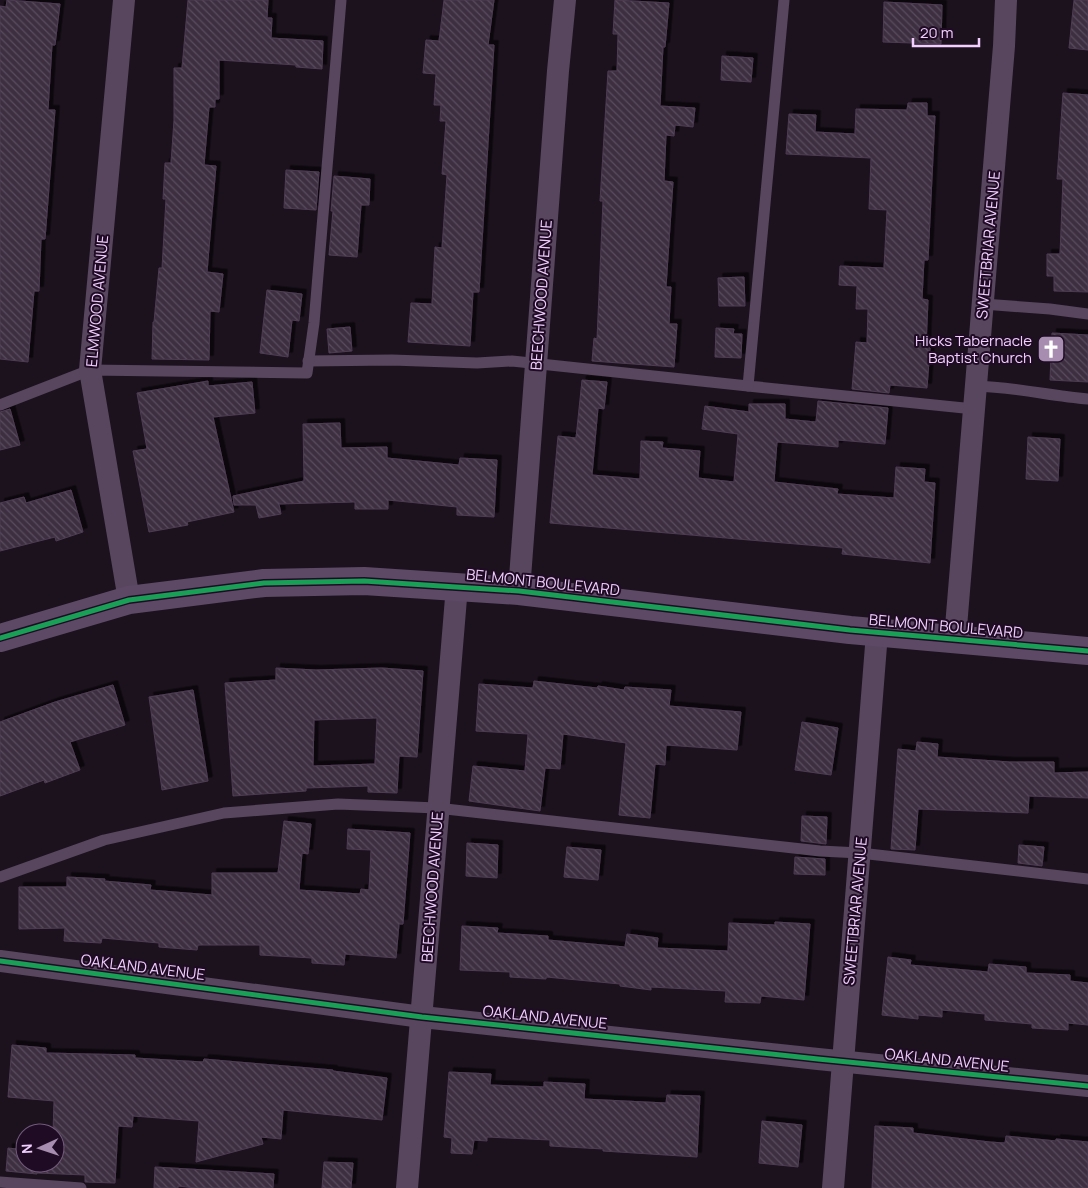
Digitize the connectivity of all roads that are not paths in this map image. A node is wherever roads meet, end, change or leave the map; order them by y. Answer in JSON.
{"nodes":[{"id":1,"x":124,"y":0,"type":"edge"},
{"id":2,"x":341,"y":0,"type":"edge"},
{"id":3,"x":565,"y":0,"type":"edge"},
{"id":4,"x":784,"y":0,"type":"edge"},
{"id":5,"x":1006,"y":0,"type":"edge"},
{"id":6,"x":983,"y":304,"type":"junction"},
{"id":7,"x":1088,"y":314,"type":"edge"},
{"id":8,"x":308,"y":361,"type":"junction"},
{"id":9,"x":535,"y":364,"type":"junction"},
{"id":10,"x":90,"y":370,"type":"junction"},
{"id":11,"x":748,"y":386,"type":"junction"},
{"id":12,"x":976,"y":386,"type":"junction"},
{"id":13,"x":1088,"y":399,"type":"edge"},
{"id":14,"x":0,"y":405,"type":"edge"},
{"id":15,"x":974,"y":409,"type":"junction"},
{"id":16,"x":457,"y":586,"type":"junction"},
{"id":17,"x":519,"y":591,"type":"junction"},
{"id":18,"x":130,"y":600,"type":"junction"},
{"id":19,"x":877,"y":633,"type":"junction"},
{"id":20,"x":0,"y":638,"type":"edge"},
{"id":21,"x":954,"y":639,"type":"junction"},
{"id":22,"x":1088,"y":651,"type":"edge"},
{"id":23,"x":438,"y":808,"type":"junction"},
{"id":24,"x":860,"y":853,"type":"junction"},
{"id":25,"x":0,"y":878,"type":"edge"},
{"id":26,"x":1088,"y":879,"type":"edge"},
{"id":27,"x":0,"y":961,"type":"edge"},
{"id":28,"x":422,"y":1017,"type":"junction"},
{"id":29,"x":842,"y":1062,"type":"junction"},
{"id":30,"x":1088,"y":1086,"type":"edge"},
{"id":31,"x":0,"y":1182,"type":"edge"},
{"id":32,"x":81,"y":1188,"type":"edge"},
{"id":33,"x":407,"y":1188,"type":"edge"},
{"id":34,"x":833,"y":1188,"type":"edge"}],
"edges":[{"from":1,"to":10,"type":"street","name":"ELMWOOD AVENUE"},
{"from":2,"to":8,"type":"lane"},
{"from":3,"to":9,"type":"street","name":"BEECHWOOD AVENUE"},
{"from":4,"to":11,"type":"lane"},
{"from":5,"to":6,"type":"street","name":"SWEETBRIAR AVENUE"},
{"from":6,"to":7,"type":"lane"},
{"from":6,"to":12,"type":"street","name":"SWEETBRIAR AVENUE"},
{"from":8,"to":9,"type":"lane"},
{"from":8,"to":10,"type":"lane"},
{"from":9,"to":11,"type":"lane"},
{"from":9,"to":17,"type":"street","name":"BEECHWOOD AVENUE"},
{"from":10,"to":14,"type":"lane"},
{"from":10,"to":18,"type":"street","name":"ELMWOOD AVENUE"},
{"from":11,"to":15,"type":"lane"},
{"from":12,"to":13,"type":"lane"},
{"from":12,"to":15,"type":"street","name":"SWEETBRIAR AVENUE"},
{"from":15,"to":21,"type":"street","name":"SWEETBRIAR AVENUE"},
{"from":16,"to":17,"type":"street","name":"BELMONT BOULEVARD"},
{"from":16,"to":18,"type":"street","name":"BELMONT BOULEVARD"},
{"from":16,"to":23,"type":"street","name":"BEECHWOOD AVENUE"},
{"from":17,"to":19,"type":"street","name":"BELMONT BOULEVARD"},
{"from":18,"to":20,"type":"street","name":"BELMONT BOULEVARD"},
{"from":19,"to":21,"type":"street","name":"BELMONT BOULEVARD"},
{"from":19,"to":24,"type":"street","name":"SWEETBRIAR AVENUE"},
{"from":21,"to":22,"type":"street","name":"BELMONT BOULEVARD"},
{"from":23,"to":24,"type":"lane"},
{"from":23,"to":25,"type":"lane"},
{"from":23,"to":28,"type":"street","name":"BEECHWOOD AVENUE"},
{"from":24,"to":26,"type":"lane"},
{"from":24,"to":29,"type":"street","name":"SWEETBRIAR AVENUE"},
{"from":27,"to":28,"type":"street","name":"OAKLAND AVENUE"},
{"from":28,"to":29,"type":"street","name":"OAKLAND AVENUE"},
{"from":28,"to":33,"type":"street","name":"BEECHWOOD AVENUE"},
{"from":29,"to":30,"type":"street","name":"OAKLAND AVENUE"},
{"from":29,"to":34,"type":"street","name":"SWEETBRIAR AVENUE"},
{"from":31,"to":32,"type":"lane"}]}
